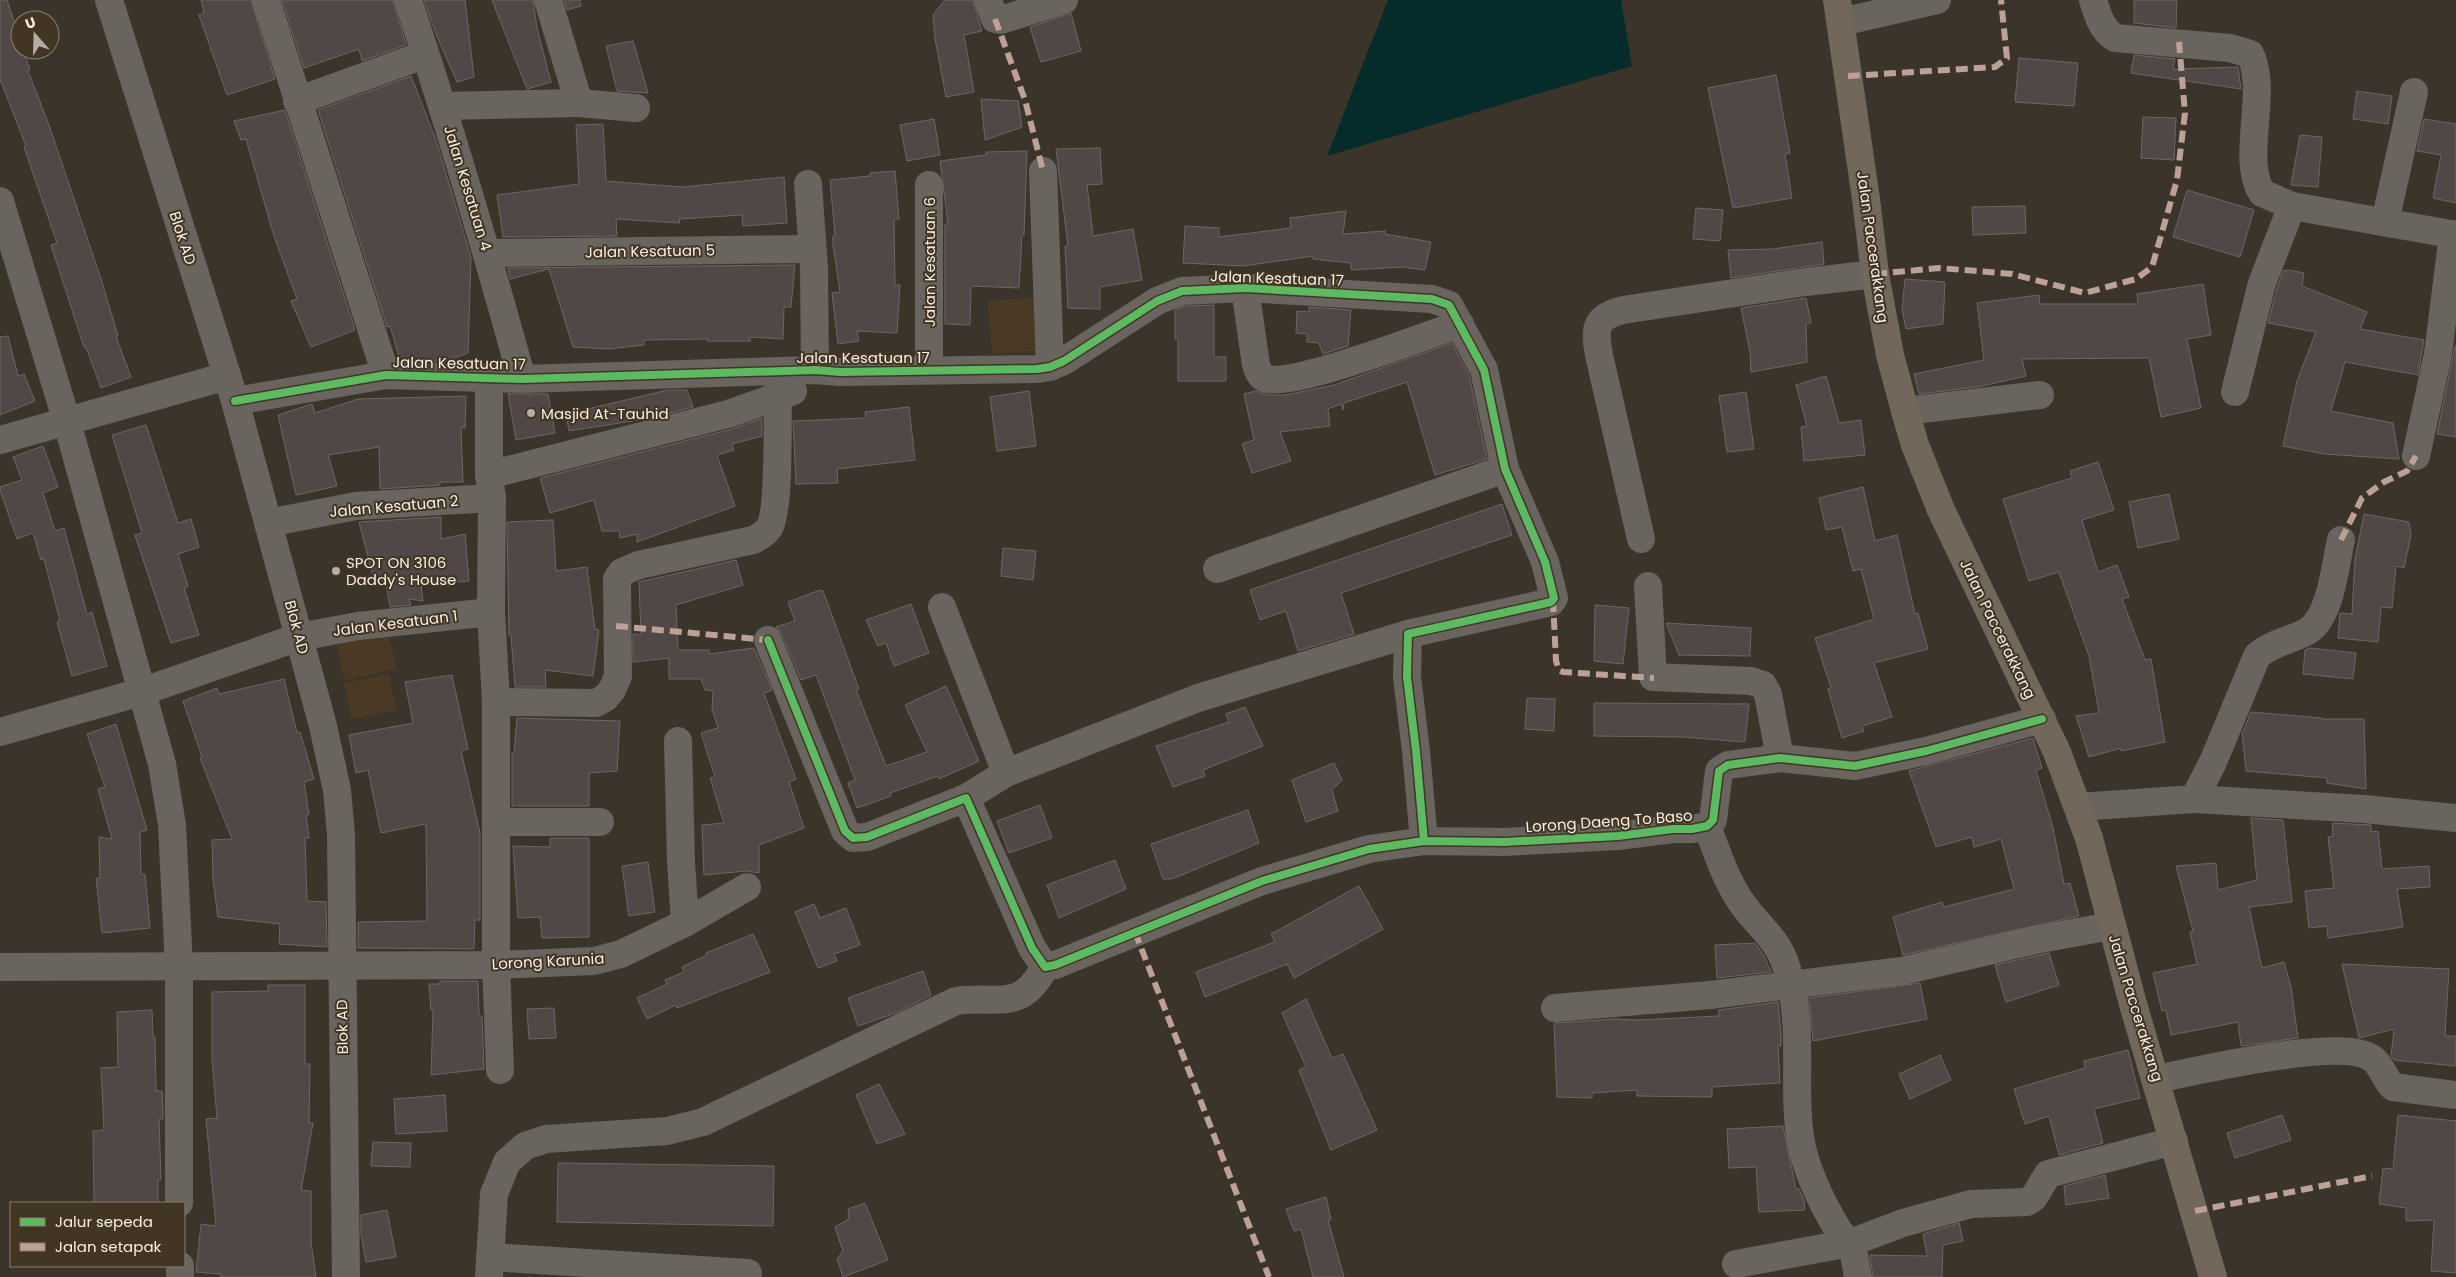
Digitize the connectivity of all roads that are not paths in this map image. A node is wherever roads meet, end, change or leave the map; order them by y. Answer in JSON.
{"nodes":[{"id":1,"x":109,"y":0,"type":"edge"},
{"id":2,"x":266,"y":0,"type":"edge"},
{"id":3,"x":408,"y":0,"type":"edge"},
{"id":4,"x":548,"y":0,"type":"edge"},
{"id":5,"x":988,"y":0,"type":"edge"},
{"id":6,"x":1064,"y":0,"type":"edge"},
{"id":7,"x":1937,"y":0,"type":"edge"},
{"id":8,"x":2093,"y":0,"type":"edge"},
{"id":9,"x":1839,"y":11,"type":"edge"},
{"id":10,"x":424,"y":55,"type":"junction"},
{"id":11,"x":2414,"y":92,"type":"dead end"},
{"id":12,"x":297,"y":101,"type":"junction"},
{"id":13,"x":579,"y":103,"type":"junction"},
{"id":14,"x":443,"y":106,"type":"junction"},
{"id":15,"x":636,"y":108,"type":"dead end"},
{"id":16,"x":1043,"y":171,"type":"dead end"},
{"id":17,"x":808,"y":184,"type":"dead end"},
{"id":18,"x":929,"y":185,"type":"dead end"},
{"id":19,"x":0,"y":201,"type":"edge"},
{"id":20,"x":2292,"y":206,"type":"junction"},
{"id":21,"x":2385,"y":222,"type":"junction"},
{"id":22,"x":2454,"y":235,"type":"edge"},
{"id":23,"x":812,"y":249,"type":"junction"},
{"id":24,"x":488,"y":254,"type":"junction"},
{"id":25,"x":1875,"y":274,"type":"junction"},
{"id":26,"x":1245,"y":288,"type":"junction"},
{"id":27,"x":1460,"y":324,"type":"junction"},
{"id":28,"x":1050,"y":367,"type":"junction"},
{"id":29,"x":929,"y":370,"type":"junction"},
{"id":30,"x":827,"y":371,"type":"junction"},
{"id":31,"x":386,"y":375,"type":"junction"},
{"id":32,"x":489,"y":379,"type":"junction"},
{"id":33,"x":522,"y":379,"type":"junction"},
{"id":34,"x":231,"y":389,"type":"junction"},
{"id":35,"x":2236,"y":392,"type":"dead end"},
{"id":36,"x":2040,"y":395,"type":"dead end"},
{"id":37,"x":778,"y":396,"type":"junction"},
{"id":38,"x":1904,"y":411,"type":"junction"},
{"id":39,"x":67,"y":422,"type":"junction"},
{"id":40,"x":0,"y":440,"type":"edge"},
{"id":41,"x":2416,"y":456,"type":"dead end"},
{"id":42,"x":1506,"y":469,"type":"junction"},
{"id":43,"x":490,"y":487,"type":"junction"},
{"id":44,"x":268,"y":523,"type":"junction"},
{"id":45,"x":1641,"y":539,"type":"dead end"},
{"id":46,"x":2341,"y":540,"type":"dead end"},
{"id":47,"x":1217,"y":569,"type":"dead end"},
{"id":48,"x":1648,"y":586,"type":"dead end"},
{"id":49,"x":942,"y":607,"type":"dead end"},
{"id":50,"x":490,"y":612,"type":"junction"},
{"id":51,"x":1408,"y":634,"type":"junction"},
{"id":52,"x":299,"y":637,"type":"junction"},
{"id":53,"x":768,"y":640,"type":"dead end"},
{"id":54,"x":142,"y":692,"type":"junction"},
{"id":55,"x":496,"y":702,"type":"junction"},
{"id":56,"x":2042,"y":719,"type":"junction"},
{"id":57,"x":0,"y":732,"type":"edge"},
{"id":58,"x":678,"y":741,"type":"dead end"},
{"id":59,"x":1780,"y":758,"type":"junction"},
{"id":60,"x":1006,"y":772,"type":"junction"},
{"id":61,"x":966,"y":798,"type":"junction"},
{"id":62,"x":2194,"y":799,"type":"junction"},
{"id":63,"x":2078,"y":807,"type":"junction"},
{"id":64,"x":2456,"y":818,"type":"edge"},
{"id":65,"x":496,"y":822,"type":"junction"},
{"id":66,"x":600,"y":822,"type":"dead end"},
{"id":67,"x":1707,"y":826,"type":"junction"},
{"id":68,"x":1424,"y":842,"type":"junction"},
{"id":69,"x":747,"y":887,"type":"dead end"},
{"id":70,"x":685,"y":923,"type":"junction"},
{"id":71,"x":2111,"y":926,"type":"junction"},
{"id":72,"x":496,"y":965,"type":"junction"},
{"id":73,"x":342,"y":966,"type":"junction"},
{"id":74,"x":179,"y":967,"type":"junction"},
{"id":75,"x":1045,"y":967,"type":"junction"},
{"id":76,"x":0,"y":968,"type":"edge"},
{"id":77,"x":1792,"y":986,"type":"junction"},
{"id":78,"x":1554,"y":1008,"type":"dead end"},
{"id":79,"x":500,"y":1070,"type":"dead end"},
{"id":80,"x":2157,"y":1079,"type":"junction"},
{"id":81,"x":2456,"y":1095,"type":"edge"},
{"id":82,"x":2174,"y":1141,"type":"junction"},
{"id":83,"x":179,"y":1202,"type":"edge"},
{"id":84,"x":1850,"y":1243,"type":"junction"},
{"id":85,"x":1736,"y":1264,"type":"dead end"},
{"id":86,"x":490,"y":1267,"type":"edge"},
{"id":87,"x":748,"y":1273,"type":"dead end"},
{"id":88,"x":346,"y":1277,"type":"edge"},
{"id":89,"x":1858,"y":1277,"type":"edge"},
{"id":90,"x":2213,"y":1277,"type":"edge"}],
"edges":[{"from":1,"to":34,"type":"street","name":"Blok AD"},
{"from":2,"to":12,"type":"street"},
{"from":3,"to":10,"type":"street","name":"Jalan Kesatuan 4"},
{"from":4,"to":13,"type":"street"},
{"from":5,"to":6,"type":"street"},
{"from":7,"to":9,"type":"street"},
{"from":8,"to":20,"type":"street"},
{"from":9,"to":25,"type":"main road","name":"Jalan Paccerakkang"},
{"from":10,"to":12,"type":"street"},
{"from":10,"to":14,"type":"street","name":"Jalan Kesatuan 4"},
{"from":11,"to":21,"type":"street"},
{"from":12,"to":31,"type":"street"},
{"from":13,"to":14,"type":"street"},
{"from":13,"to":15,"type":"street"},
{"from":14,"to":24,"type":"street","name":"Jalan Kesatuan 4"},
{"from":16,"to":28,"type":"street"},
{"from":17,"to":23,"type":"street"},
{"from":18,"to":29,"type":"street","name":"Jalan Kesatuan 6"},
{"from":19,"to":39,"type":"street"},
{"from":20,"to":21,"type":"street"},
{"from":20,"to":35,"type":"street"},
{"from":21,"to":22,"type":"street"},
{"from":22,"to":41,"type":"street"},
{"from":23,"to":24,"type":"street","name":"Jalan Kesatuan 5"},
{"from":23,"to":30,"type":"street"},
{"from":24,"to":33,"type":"street","name":"Jalan Kesatuan 4"},
{"from":25,"to":38,"type":"main road","name":"Jalan Paccerakkang"},
{"from":25,"to":45,"type":"street"},
{"from":26,"to":27,"type":"street","name":"Jalan Kesatuan 17"},
{"from":26,"to":27,"type":"street"},
{"from":26,"to":28,"type":"street","name":"Jalan Kesatuan 17"},
{"from":27,"to":42,"type":"street","name":"Jalan Kesatuan 17"},
{"from":28,"to":29,"type":"street","name":"Jalan Kesatuan 17"},
{"from":29,"to":30,"type":"street","name":"Jalan Kesatuan 17"},
{"from":30,"to":33,"type":"street","name":"Jalan Kesatuan 17"},
{"from":30,"to":37,"type":"street","name":"Jalan Kesatuan 2"},
{"from":31,"to":32,"type":"street","name":"Jalan Kesatuan 17"},
{"from":31,"to":34,"type":"street","name":"Jalan Kesatuan 17"},
{"from":32,"to":33,"type":"street","name":"Jalan Kesatuan 17"},
{"from":32,"to":43,"type":"street"},
{"from":34,"to":39,"type":"street","name":"Jalan Kesatuan 17"},
{"from":34,"to":44,"type":"street","name":"Blok AD"},
{"from":36,"to":38,"type":"street"},
{"from":37,"to":43,"type":"street","name":"Jalan Kesatuan 2"},
{"from":37,"to":55,"type":"street"},
{"from":38,"to":56,"type":"main road","name":"Jalan Paccerakkang"},
{"from":39,"to":40,"type":"street","name":"Jalan Kesatuan 17"},
{"from":39,"to":54,"type":"street"},
{"from":42,"to":47,"type":"street"},
{"from":42,"to":51,"type":"street","name":"Jalan Kesatuan 17"},
{"from":43,"to":44,"type":"street","name":"Jalan Kesatuan 2"},
{"from":43,"to":50,"type":"street"},
{"from":44,"to":52,"type":"street","name":"Blok AD"},
{"from":46,"to":62,"type":"street"},
{"from":48,"to":59,"type":"street"},
{"from":49,"to":60,"type":"street"},
{"from":50,"to":52,"type":"street","name":"Jalan Kesatuan 1"},
{"from":50,"to":55,"type":"street"},
{"from":51,"to":60,"type":"street"},
{"from":51,"to":68,"type":"street"},
{"from":52,"to":54,"type":"street","name":"Jalan Kesatuan 1"},
{"from":52,"to":73,"type":"street","name":"Blok AD"},
{"from":53,"to":61,"type":"street"},
{"from":54,"to":57,"type":"street","name":"Jalan Kesatuan 1"},
{"from":54,"to":74,"type":"street"},
{"from":55,"to":65,"type":"street"},
{"from":56,"to":59,"type":"street","name":"Lorong Daeng To Baso"},
{"from":56,"to":63,"type":"main road","name":"Jalan Paccerakkang"},
{"from":58,"to":70,"type":"street"},
{"from":59,"to":67,"type":"street","name":"Lorong Daeng To Baso"},
{"from":60,"to":61,"type":"street"},
{"from":61,"to":75,"type":"street"},
{"from":62,"to":63,"type":"street"},
{"from":62,"to":64,"type":"street"},
{"from":63,"to":71,"type":"main road","name":"Jalan Paccerakkang"},
{"from":65,"to":66,"type":"street"},
{"from":65,"to":72,"type":"street"},
{"from":67,"to":68,"type":"street","name":"Lorong Daeng To Baso"},
{"from":67,"to":77,"type":"street"},
{"from":68,"to":75,"type":"street","name":"Lorong Daeng To Baso"},
{"from":69,"to":70,"type":"street","name":"Lorong Karunia"},
{"from":70,"to":72,"type":"street","name":"Lorong Karunia"},
{"from":71,"to":77,"type":"street"},
{"from":71,"to":80,"type":"main road","name":"Jalan Paccerakkang"},
{"from":72,"to":73,"type":"street","name":"Lorong Karunia"},
{"from":72,"to":79,"type":"street"},
{"from":73,"to":74,"type":"street","name":"Lorong Karunia"},
{"from":73,"to":88,"type":"street","name":"Blok AD"},
{"from":74,"to":76,"type":"street","name":"Lorong Karunia"},
{"from":74,"to":83,"type":"street"},
{"from":75,"to":86,"type":"street"},
{"from":77,"to":78,"type":"street"},
{"from":77,"to":84,"type":"street"},
{"from":80,"to":81,"type":"street"},
{"from":80,"to":82,"type":"main road","name":"Jalan Paccerakkang"},
{"from":82,"to":84,"type":"street"},
{"from":82,"to":90,"type":"main road","name":"Jalan Paccerakkang"},
{"from":84,"to":85,"type":"street"},
{"from":84,"to":89,"type":"street"},
{"from":86,"to":87,"type":"street"}]}
